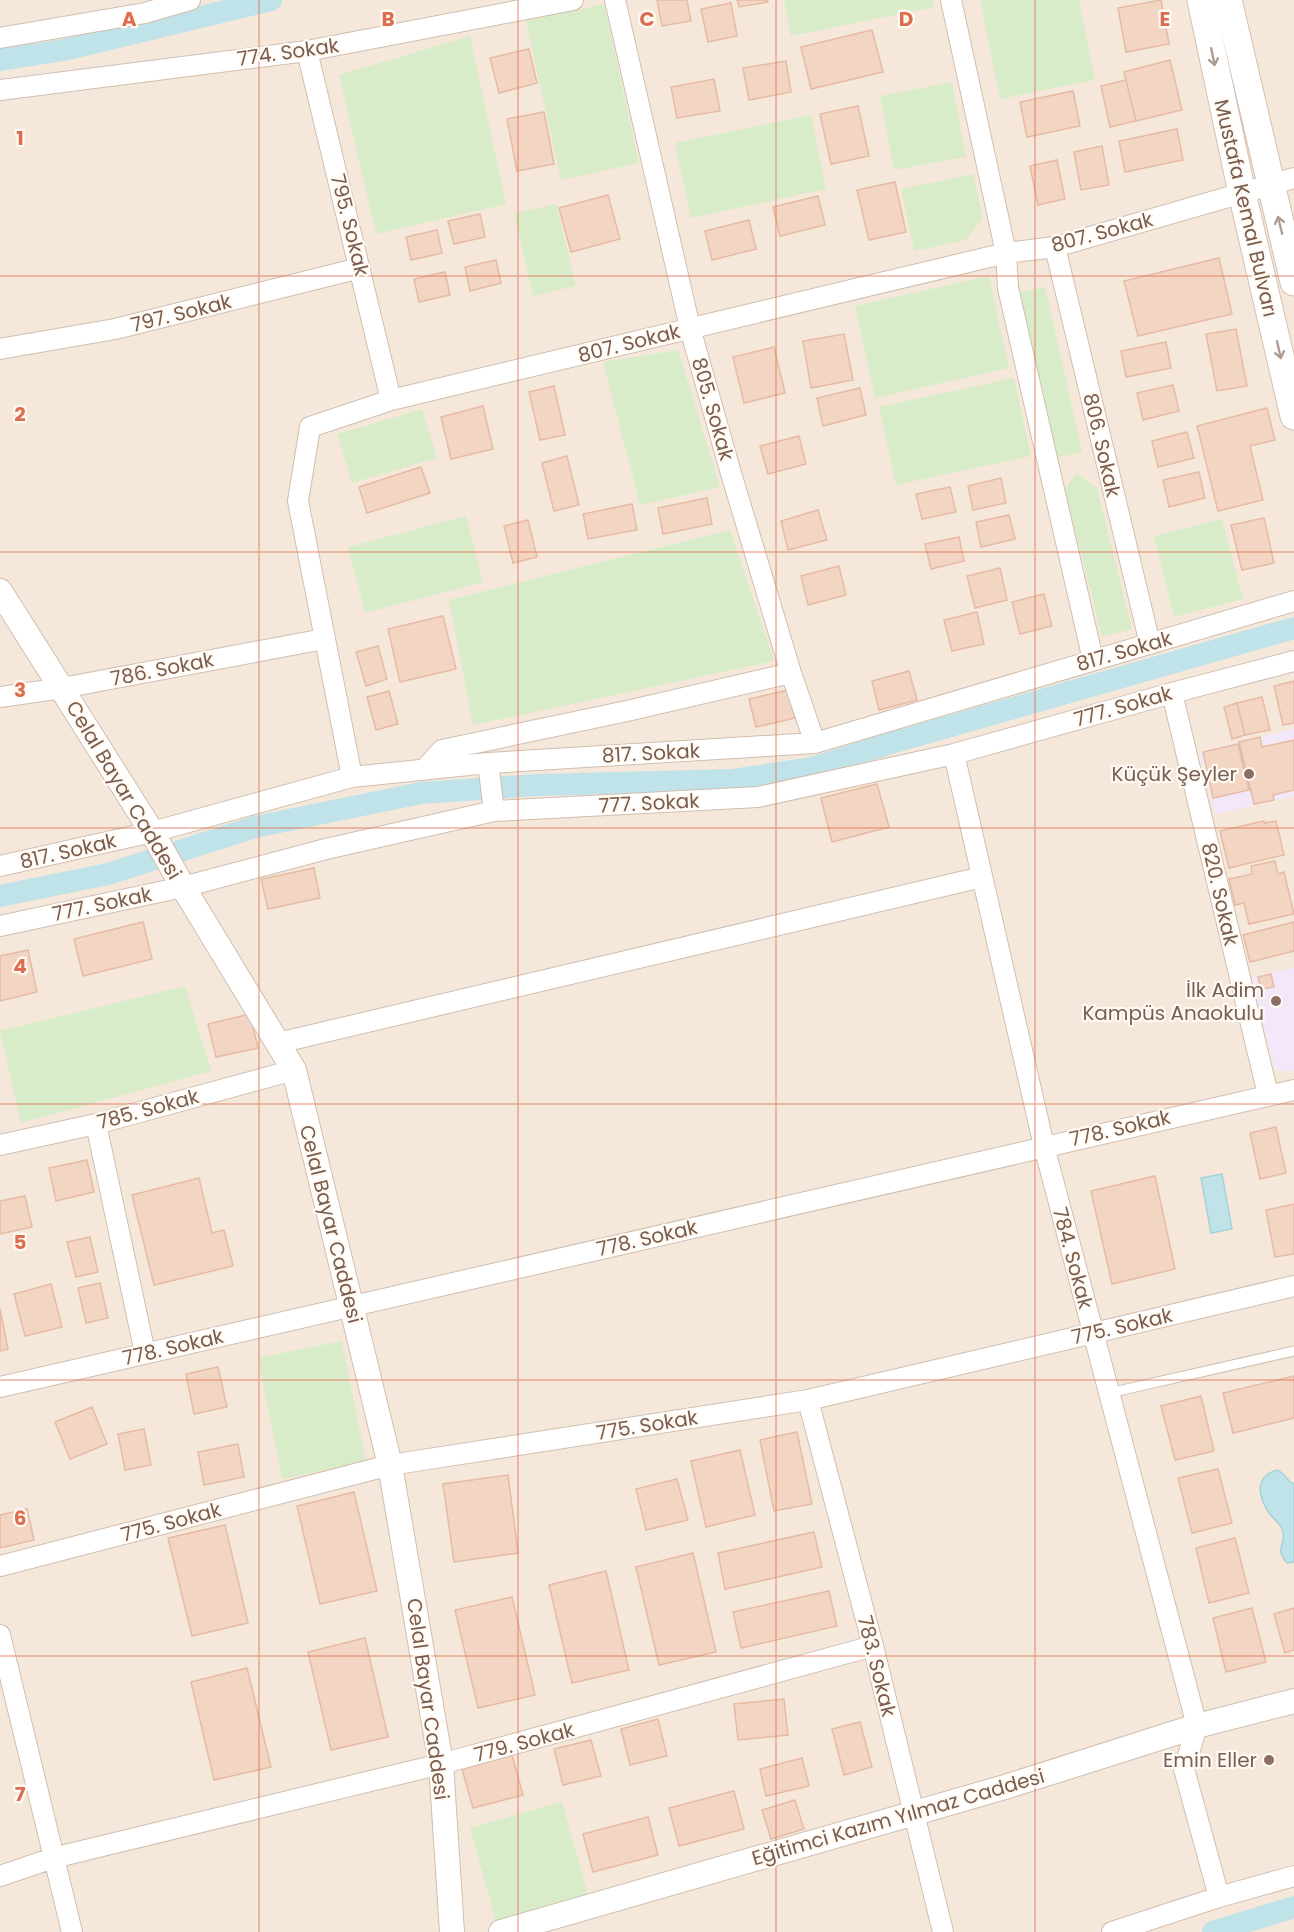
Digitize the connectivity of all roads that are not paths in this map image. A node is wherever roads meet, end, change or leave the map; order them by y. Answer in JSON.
{"nodes":[{"id":1,"x":190,"y":0,"type":"edge"},
{"id":2,"x":573,"y":0,"type":"edge"},
{"id":3,"x":615,"y":0,"type":"edge"},
{"id":4,"x":951,"y":0,"type":"edge"},
{"id":5,"x":1201,"y":0,"type":"edge"},
{"id":6,"x":1228,"y":0,"type":"edge"},
{"id":7,"x":0,"y":38,"type":"edge"},
{"id":8,"x":307,"y":51,"type":"junction"},
{"id":9,"x":0,"y":90,"type":"edge"},
{"id":10,"x":1282,"y":181,"type":"edge"},
{"id":11,"x":1242,"y":193,"type":"junction"},
{"id":12,"x":1055,"y":247,"type":"junction"},
{"id":13,"x":1005,"y":253,"type":"junction"},
{"id":14,"x":360,"y":268,"type":"junction"},
{"id":15,"x":1294,"y":282,"type":"edge"},
{"id":16,"x":690,"y":328,"type":"junction"},
{"id":17,"x":0,"y":349,"type":"edge"},
{"id":18,"x":391,"y":400,"type":"junction"},
{"id":19,"x":1294,"y":416,"type":"edge"},
{"id":20,"x":0,"y":591,"type":"edge"},
{"id":21,"x":1294,"y":601,"type":"edge"},
{"id":22,"x":324,"y":639,"type":"junction"},
{"id":23,"x":1150,"y":644,"type":"junction"},
{"id":24,"x":1093,"y":660,"type":"junction"},
{"id":25,"x":1294,"y":661,"type":"edge"},
{"id":26,"x":791,"y":673,"type":"junction"},
{"id":27,"x":62,"y":688,"type":"junction"},
{"id":28,"x":1172,"y":693,"type":"junction"},
{"id":29,"x":0,"y":697,"type":"edge"},
{"id":30,"x":815,"y":743,"type":"junction"},
{"id":31,"x":954,"y":754,"type":"junction"},
{"id":32,"x":488,"y":763,"type":"junction"},
{"id":33,"x":424,"y":770,"type":"junction"},
{"id":34,"x":352,"y":777,"type":"junction"},
{"id":35,"x":494,"y":811,"type":"junction"},
{"id":36,"x":153,"y":832,"type":"junction"},
{"id":37,"x":0,"y":866,"type":"edge"},
{"id":38,"x":982,"y":877,"type":"junction"},
{"id":39,"x":183,"y":887,"type":"junction"},
{"id":40,"x":0,"y":926,"type":"edge"},
{"id":41,"x":278,"y":1043,"type":"junction"},
{"id":42,"x":294,"y":1070,"type":"junction"},
{"id":43,"x":1294,"y":1089,"type":"edge"},
{"id":44,"x":1268,"y":1095,"type":"junction"},
{"id":45,"x":96,"y":1124,"type":"junction"},
{"id":46,"x":0,"y":1145,"type":"edge"},
{"id":47,"x":1044,"y":1146,"type":"junction"},
{"id":48,"x":1294,"y":1286,"type":"edge"},
{"id":49,"x":351,"y":1307,"type":"junction"},
{"id":50,"x":1093,"y":1333,"type":"junction"},
{"id":51,"x":1294,"y":1351,"type":"edge"},
{"id":52,"x":145,"y":1353,"type":"junction"},
{"id":53,"x":0,"y":1387,"type":"edge"},
{"id":54,"x":1109,"y":1393,"type":"junction"},
{"id":55,"x":808,"y":1400,"type":"junction"},
{"id":56,"x":390,"y":1465,"type":"junction"},
{"id":57,"x":0,"y":1566,"type":"edge"},
{"id":58,"x":0,"y":1635,"type":"edge"},
{"id":59,"x":873,"y":1646,"type":"junction"},
{"id":60,"x":1294,"y":1701,"type":"edge"},
{"id":61,"x":1197,"y":1726,"type":"junction"},
{"id":62,"x":441,"y":1764,"type":"junction"},
{"id":63,"x":913,"y":1813,"type":"junction"},
{"id":64,"x":53,"y":1858,"type":"junction"},
{"id":65,"x":0,"y":1876,"type":"edge"},
{"id":66,"x":1294,"y":1876,"type":"edge"},
{"id":67,"x":1218,"y":1897,"type":"junction"},
{"id":68,"x":72,"y":1932,"type":"edge"},
{"id":69,"x":452,"y":1932,"type":"edge"},
{"id":70,"x":501,"y":1932,"type":"edge"},
{"id":71,"x":943,"y":1932,"type":"edge"},
{"id":72,"x":1112,"y":1932,"type":"edge"}],
"edges":[{"from":1,"to":7,"type":"street"},
{"from":2,"to":8,"type":"street","name":"774. Sokak"},
{"from":3,"to":16,"type":"street","name":"805. Sokak"},
{"from":4,"to":13,"type":"street"},
{"from":5,"to":11,"type":"main road","name":"Mustafa Kemal Bulvarı","one_way":true},
{"from":6,"to":10,"type":"main road","name":"Mustafa Kemal Bulvarı"},
{"from":8,"to":9,"type":"street","name":"774. Sokak"},
{"from":8,"to":14,"type":"street","name":"795. Sokak"},
{"from":10,"to":11,"type":"street","name":"807. Sokak"},
{"from":15,"to":10,"type":"main road","name":"Mustafa Kemal Bulvarı","one_way":true},
{"from":11,"to":12,"type":"street","name":"807. Sokak"},
{"from":11,"to":19,"type":"main road","name":"Mustafa Kemal Bulvarı","one_way":true},
{"from":12,"to":13,"type":"street","name":"807. Sokak"},
{"from":12,"to":23,"type":"street","name":"806. Sokak"},
{"from":13,"to":16,"type":"street","name":"807. Sokak"},
{"from":13,"to":24,"type":"street"},
{"from":14,"to":17,"type":"street","name":"797. Sokak"},
{"from":14,"to":18,"type":"street","name":"795. Sokak"},
{"from":16,"to":18,"type":"street","name":"807. Sokak"},
{"from":16,"to":26,"type":"street","name":"805. Sokak"},
{"from":18,"to":22,"type":"street","name":"807. Sokak"},
{"from":20,"to":27,"type":"street","name":"Celal Bayar Caddesi"},
{"from":21,"to":23,"type":"street","name":"817. Sokak"},
{"from":22,"to":27,"type":"street","name":"786. Sokak"},
{"from":22,"to":34,"type":"street","name":"807. Sokak"},
{"from":23,"to":24,"type":"street","name":"817. Sokak"},
{"from":24,"to":30,"type":"street","name":"817. Sokak"},
{"from":25,"to":28,"type":"street","name":"777. Sokak"},
{"from":26,"to":30,"type":"street","name":"805. Sokak"},
{"from":26,"to":33,"type":"street"},
{"from":27,"to":29,"type":"street","name":"786. Sokak"},
{"from":27,"to":36,"type":"street","name":"Celal Bayar Caddesi"},
{"from":28,"to":31,"type":"street","name":"777. Sokak"},
{"from":28,"to":44,"type":"street","name":"820. Sokak"},
{"from":30,"to":32,"type":"street","name":"817. Sokak"},
{"from":31,"to":35,"type":"street","name":"777. Sokak"},
{"from":31,"to":38,"type":"street","name":"784. Sokak"},
{"from":32,"to":33,"type":"street","name":"817. Sokak"},
{"from":32,"to":35,"type":"street"},
{"from":33,"to":34,"type":"street","name":"817. Sokak"},
{"from":34,"to":36,"type":"street","name":"817. Sokak"},
{"from":35,"to":39,"type":"street","name":"777. Sokak"},
{"from":36,"to":37,"type":"street","name":"817. Sokak"},
{"from":36,"to":39,"type":"street","name":"Celal Bayar Caddesi"},
{"from":38,"to":41,"type":"street"},
{"from":38,"to":47,"type":"street","name":"784. Sokak"},
{"from":39,"to":40,"type":"street","name":"777. Sokak"},
{"from":39,"to":41,"type":"street","name":"Celal Bayar Caddesi"},
{"from":41,"to":42,"type":"street","name":"Celal Bayar Caddesi"},
{"from":42,"to":45,"type":"street","name":"785. Sokak"},
{"from":42,"to":49,"type":"street","name":"Celal Bayar Caddesi"},
{"from":43,"to":44,"type":"street","name":"778. Sokak"},
{"from":44,"to":47,"type":"street","name":"778. Sokak"},
{"from":45,"to":46,"type":"street","name":"785. Sokak"},
{"from":45,"to":52,"type":"street"},
{"from":47,"to":49,"type":"street","name":"778. Sokak"},
{"from":47,"to":50,"type":"street","name":"784. Sokak"},
{"from":48,"to":50,"type":"street","name":"775. Sokak"},
{"from":49,"to":52,"type":"street","name":"778. Sokak"},
{"from":49,"to":56,"type":"street","name":"Celal Bayar Caddesi"},
{"from":50,"to":54,"type":"street","name":"784. Sokak"},
{"from":50,"to":55,"type":"street","name":"775. Sokak"},
{"from":51,"to":54,"type":"lane"},
{"from":52,"to":53,"type":"street","name":"778. Sokak"},
{"from":54,"to":61,"type":"street","name":"784. Sokak"},
{"from":55,"to":56,"type":"street","name":"775. Sokak"},
{"from":55,"to":59,"type":"street","name":"783. Sokak"},
{"from":56,"to":57,"type":"street","name":"775. Sokak"},
{"from":56,"to":62,"type":"street","name":"Celal Bayar Caddesi"},
{"from":58,"to":64,"type":"street"},
{"from":59,"to":62,"type":"street","name":"779. Sokak"},
{"from":59,"to":63,"type":"street","name":"783. Sokak"},
{"from":60,"to":61,"type":"street","name":"Eğitimci Kazım Yılmaz Caddesi"},
{"from":61,"to":63,"type":"street","name":"Eğitimci Kazım Yılmaz Caddesi"},
{"from":61,"to":67,"type":"street"},
{"from":62,"to":64,"type":"street","name":"779. Sokak"},
{"from":62,"to":69,"type":"street","name":"Celal Bayar Caddesi"},
{"from":63,"to":70,"type":"street","name":"Eğitimci Kazım Yılmaz Caddesi"},
{"from":63,"to":71,"type":"street","name":"783. Sokak"},
{"from":64,"to":65,"type":"street","name":"779. Sokak"},
{"from":64,"to":68,"type":"street"},
{"from":66,"to":67,"type":"street"},
{"from":67,"to":72,"type":"street"}]}
